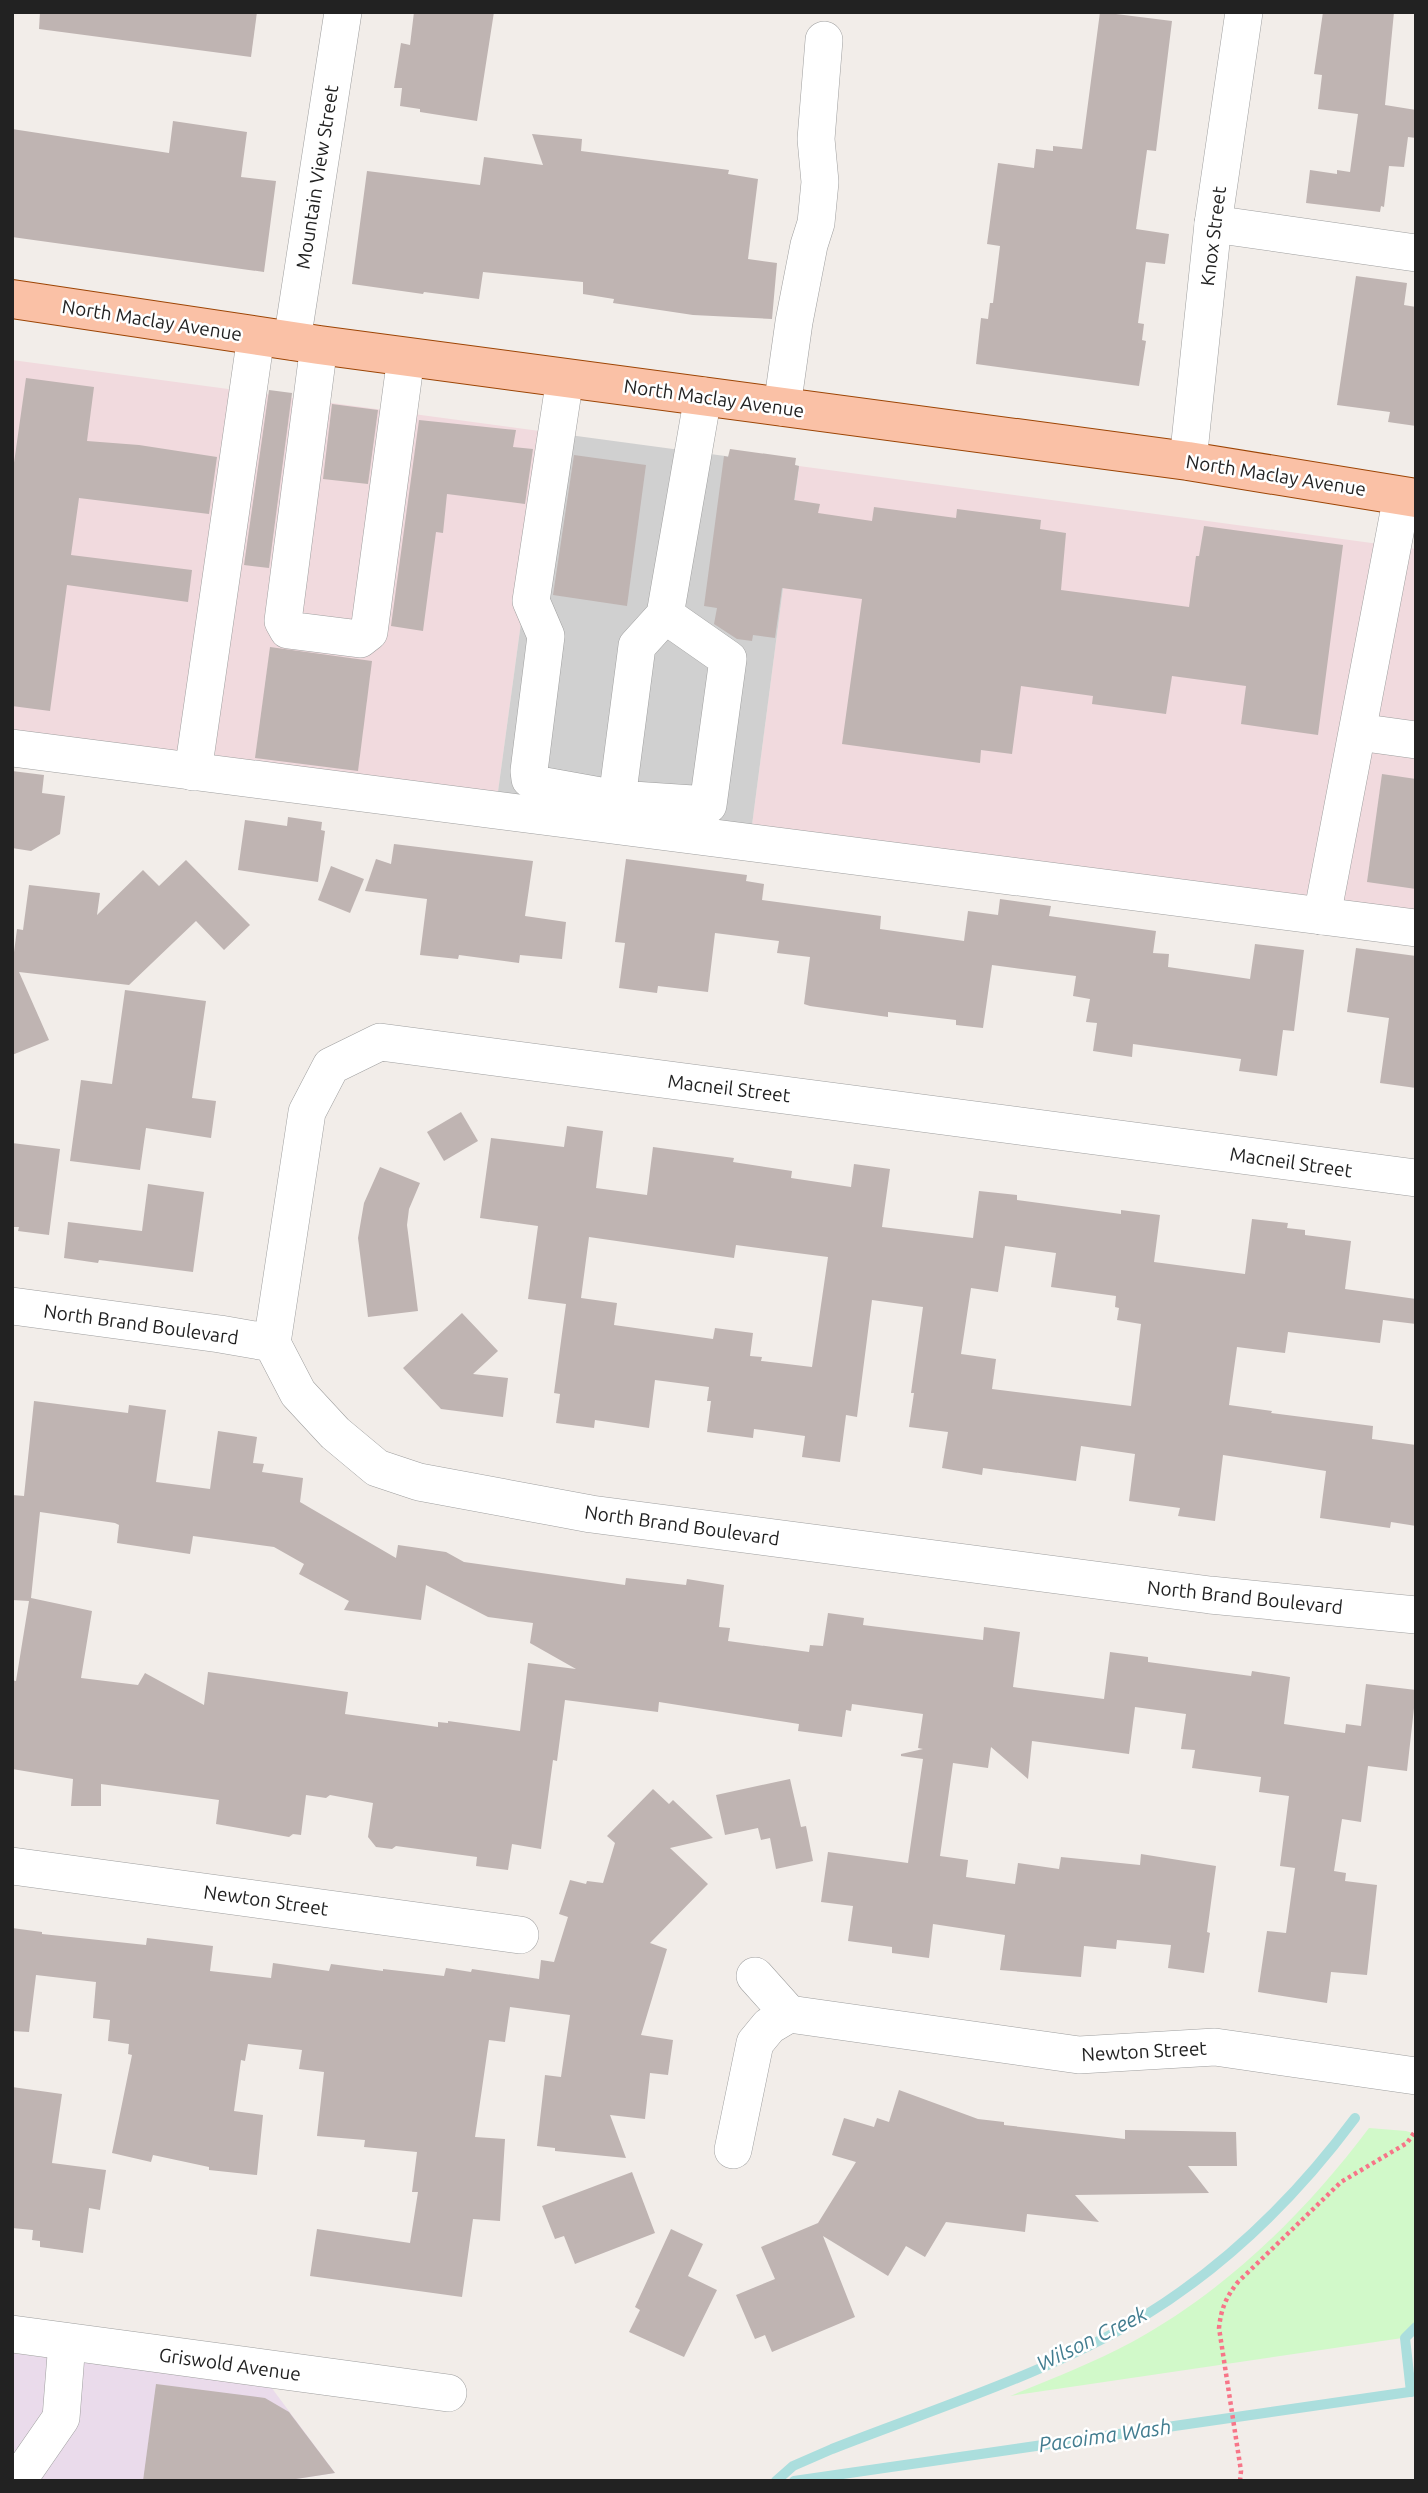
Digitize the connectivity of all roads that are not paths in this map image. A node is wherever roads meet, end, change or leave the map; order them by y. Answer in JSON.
{"nodes":[{"id":1,"x":343,"y":12,"type":"edge"},
{"id":2,"x":1244,"y":12,"type":"edge"},
{"id":3,"x":824,"y":40,"type":"dead end"},
{"id":4,"x":1213,"y":224,"type":"junction"},
{"id":5,"x":1416,"y":253,"type":"edge"},
{"id":6,"x":12,"y":299,"type":"edge"},
{"id":7,"x":289,"y":341,"type":"junction"},
{"id":8,"x":406,"y":356,"type":"junction"},
{"id":9,"x":565,"y":378,"type":"junction"},
{"id":10,"x":703,"y":396,"type":"junction"},
{"id":11,"x":782,"y":407,"type":"junction"},
{"id":12,"x":1188,"y":461,"type":"junction"},
{"id":13,"x":1409,"y":497,"type":"edge"},
{"id":14,"x":665,"y":615,"type":"junction"},
{"id":15,"x":1358,"y":732,"type":"junction"},
{"id":16,"x":1416,"y":740,"type":"edge"},
{"id":17,"x":12,"y":748,"type":"edge"},
{"id":18,"x":193,"y":772,"type":"junction"},
{"id":19,"x":617,"y":799,"type":"junction"},
{"id":20,"x":1322,"y":916,"type":"junction"},
{"id":21,"x":1416,"y":929,"type":"edge"},
{"id":22,"x":1416,"y":1178,"type":"edge"},
{"id":23,"x":12,"y":1306,"type":"edge"},
{"id":24,"x":272,"y":1343,"type":"junction"},
{"id":25,"x":1416,"y":1615,"type":"edge"},
{"id":26,"x":12,"y":1866,"type":"edge"},
{"id":27,"x":520,"y":1935,"type":"dead end"},
{"id":28,"x":755,"y":1976,"type":"dead end"},
{"id":29,"x":789,"y":2014,"type":"junction"},
{"id":30,"x":1416,"y":2076,"type":"edge"},
{"id":31,"x":733,"y":2150,"type":"dead end"},
{"id":32,"x":12,"y":2334,"type":"edge"},
{"id":33,"x":67,"y":2342,"type":"junction"},
{"id":34,"x":448,"y":2393,"type":"dead end"},
{"id":35,"x":12,"y":2472,"type":"edge"}],
"edges":[{"from":1,"to":7,"type":"street","name":"Mountain View Street"},
{"from":2,"to":4,"type":"street","name":"Knox Street"},
{"from":3,"to":11,"type":"street"},
{"from":4,"to":5,"type":"street"},
{"from":4,"to":12,"type":"street","name":"Knox Street"},
{"from":6,"to":7,"type":"main road","name":"North Maclay Avenue"},
{"from":7,"to":8,"type":"main road","name":"North Maclay Avenue"},
{"from":7,"to":8,"type":"street"},
{"from":7,"to":18,"type":"street"},
{"from":8,"to":9,"type":"main road","name":"North Maclay Avenue"},
{"from":9,"to":10,"type":"main road","name":"North Maclay Avenue"},
{"from":9,"to":19,"type":"street"},
{"from":10,"to":11,"type":"main road","name":"North Maclay Avenue"},
{"from":10,"to":14,"type":"street"},
{"from":11,"to":12,"type":"main road","name":"North Maclay Avenue"},
{"from":12,"to":13,"type":"main road","name":"North Maclay Avenue"},
{"from":13,"to":15,"type":"street"},
{"from":14,"to":19,"type":"street"},
{"from":14,"to":19,"type":"street"},
{"from":15,"to":16,"type":"street"},
{"from":15,"to":20,"type":"street"},
{"from":17,"to":18,"type":"street"},
{"from":18,"to":20,"type":"street"},
{"from":20,"to":21,"type":"street"},
{"from":22,"to":24,"type":"street","name":"Macneil Street"},
{"from":23,"to":24,"type":"street","name":"North Brand Boulevard"},
{"from":24,"to":25,"type":"street","name":"North Brand Boulevard"},
{"from":26,"to":27,"type":"street","name":"Newton Street"},
{"from":28,"to":29,"type":"street"},
{"from":29,"to":30,"type":"street","name":"Newton Street"},
{"from":29,"to":31,"type":"street"},
{"from":32,"to":33,"type":"street","name":"Griswold Avenue"},
{"from":33,"to":34,"type":"street","name":"Griswold Avenue"},
{"from":33,"to":35,"type":"street"}]}
